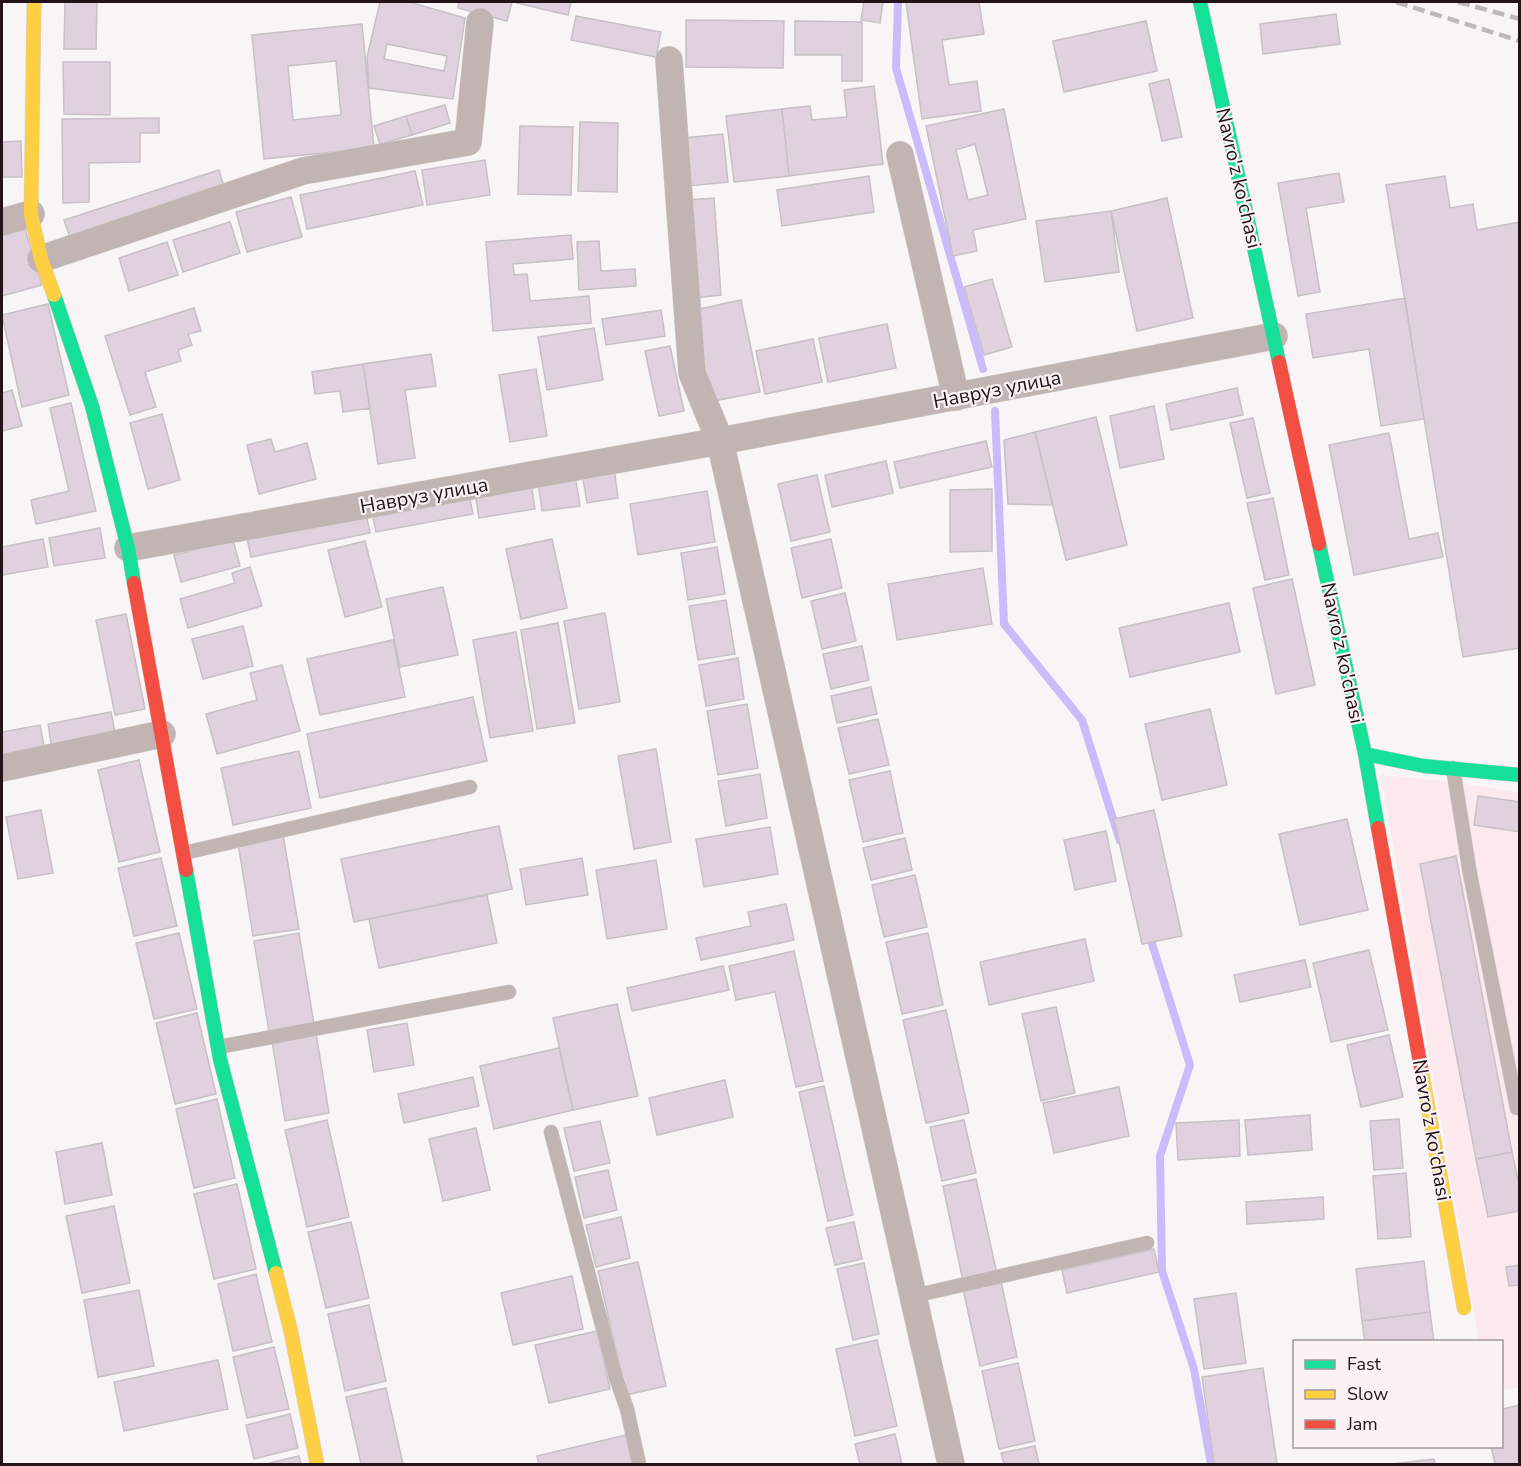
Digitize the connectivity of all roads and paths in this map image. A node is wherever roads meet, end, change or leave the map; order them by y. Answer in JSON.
{"nodes":[{"id":1,"x":34,"y":2,"type":"edge"},
{"id":2,"x":1200,"y":2,"type":"edge"},
{"id":3,"x":480,"y":22,"type":"dead end"},
{"id":4,"x":669,"y":60,"type":"dead end"},
{"id":5,"x":900,"y":155,"type":"dead end"},
{"id":6,"x":31,"y":214,"type":"junction"},
{"id":7,"x":2,"y":222,"type":"edge"},
{"id":8,"x":41,"y":259,"type":"junction"},
{"id":9,"x":1274,"y":336,"type":"junction"},
{"id":10,"x":956,"y":397,"type":"junction"},
{"id":11,"x":720,"y":441,"type":"junction"},
{"id":12,"x":128,"y":548,"type":"junction"},
{"id":13,"x":162,"y":734,"type":"junction"},
{"id":14,"x":1365,"y":754,"type":"junction"},
{"id":15,"x":2,"y":768,"type":"edge"},
{"id":16,"x":1452,"y":768,"type":"junction"},
{"id":17,"x":1520,"y":776,"type":"edge"},
{"id":18,"x":470,"y":787,"type":"dead end"},
{"id":19,"x":184,"y":853,"type":"junction"},
{"id":20,"x":509,"y":992,"type":"dead end"},
{"id":21,"x":219,"y":1047,"type":"junction"},
{"id":22,"x":1520,"y":1108,"type":"edge"},
{"id":23,"x":551,"y":1132,"type":"dead end"},
{"id":24,"x":1147,"y":1243,"type":"dead end"},
{"id":25,"x":913,"y":1296,"type":"junction"},
{"id":26,"x":1464,"y":1308,"type":"dead end"},
{"id":27,"x":317,"y":1464,"type":"edge"},
{"id":28,"x":639,"y":1464,"type":"edge"},
{"id":29,"x":951,"y":1464,"type":"edge"}],
"edges":[{"from":1,"to":6,"type":"street"},
{"from":2,"to":9,"type":"street","name":"Navro'z ko'chasi"},
{"from":3,"to":8,"type":"street"},
{"from":4,"to":11,"type":"street"},
{"from":5,"to":10,"type":"street"},
{"from":6,"to":7,"type":"street"},
{"from":6,"to":8,"type":"street"},
{"from":8,"to":12,"type":"street"},
{"from":9,"to":10,"type":"street","name":"Навруз улица"},
{"from":9,"to":14,"type":"street","name":"Navro'z ko'chasi"},
{"from":10,"to":11,"type":"street","name":"Навруз улица"},
{"from":11,"to":12,"type":"street","name":"Навруз улица"},
{"from":11,"to":25,"type":"street"},
{"from":12,"to":13,"type":"street"},
{"from":13,"to":15,"type":"street"},
{"from":13,"to":19,"type":"street"},
{"from":14,"to":16,"type":"street"},
{"from":14,"to":26,"type":"street","name":"Navro'z ko'chasi"},
{"from":16,"to":17,"type":"street"},
{"from":16,"to":22,"type":"lane"},
{"from":18,"to":19,"type":"lane"},
{"from":19,"to":21,"type":"street"},
{"from":20,"to":21,"type":"lane"},
{"from":21,"to":27,"type":"street"},
{"from":23,"to":28,"type":"lane"},
{"from":24,"to":25,"type":"lane"},
{"from":25,"to":29,"type":"street"}]}
